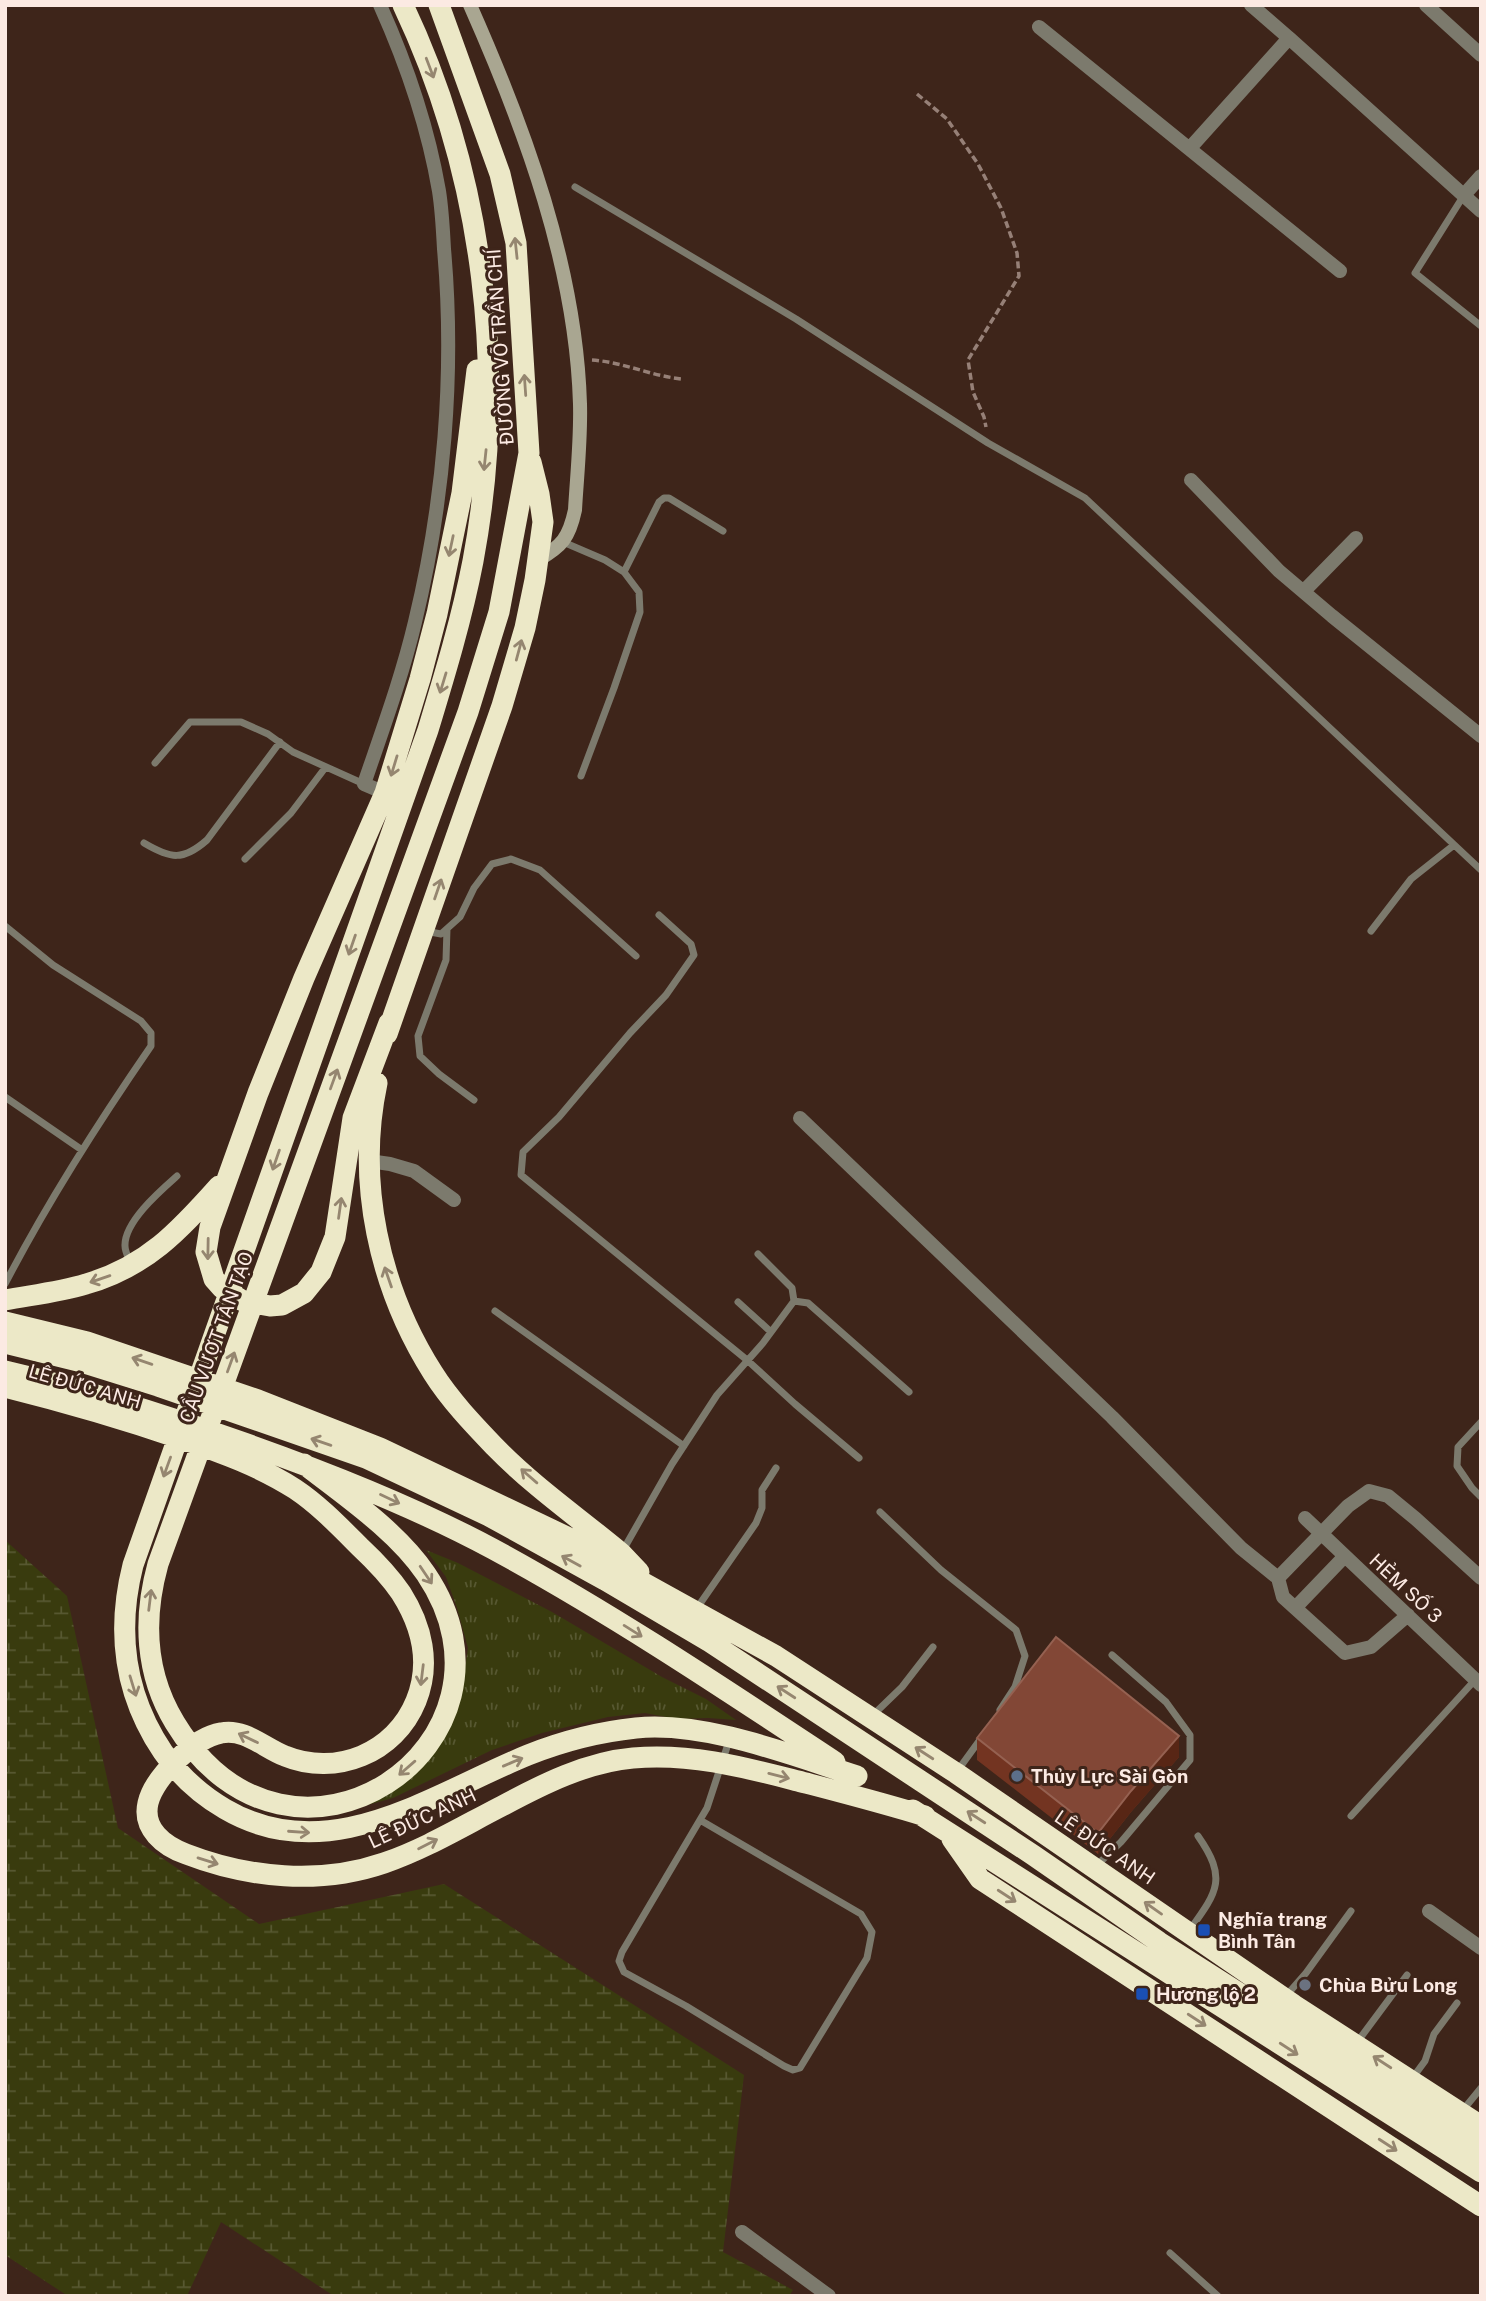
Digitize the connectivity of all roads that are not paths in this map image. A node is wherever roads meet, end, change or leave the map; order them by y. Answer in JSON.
{"nodes":[{"id":1,"x":380,"y":5,"type":"edge"},
{"id":2,"x":403,"y":5,"type":"edge"},
{"id":3,"x":439,"y":5,"type":"edge"},
{"id":4,"x":470,"y":5,"type":"edge"},
{"id":5,"x":1251,"y":5,"type":"edge"},
{"id":6,"x":1426,"y":5,"type":"edge"},
{"id":7,"x":1039,"y":27,"type":"dead end"},
{"id":8,"x":1289,"y":38,"type":"junction"},
{"id":9,"x":1481,"y":55,"type":"edge"},
{"id":10,"x":1191,"y":148,"type":"junction"},
{"id":11,"x":1481,"y":176,"type":"edge"},
{"id":12,"x":575,"y":187,"type":"dead end"},
{"id":13,"x":1464,"y":195,"type":"junction"},
{"id":14,"x":1481,"y":211,"type":"edge"},
{"id":15,"x":1340,"y":271,"type":"dead end"},
{"id":16,"x":485,"y":309,"type":"junction"},
{"id":17,"x":1481,"y":326,"type":"edge"},
{"id":18,"x":529,"y":453,"type":"junction"},
{"id":19,"x":1191,"y":480,"type":"dead end"},
{"id":20,"x":723,"y":531,"type":"dead end"},
{"id":21,"x":1356,"y":538,"type":"dead end"},
{"id":22,"x":563,"y":542,"type":"junction"},
{"id":23,"x":538,"y":560,"type":"junction"},
{"id":24,"x":624,"y":572,"type":"junction"},
{"id":25,"x":1304,"y":592,"type":"junction"},
{"id":26,"x":1481,"y":736,"type":"edge"},
{"id":27,"x":280,"y":742,"type":"junction"},
{"id":28,"x":155,"y":763,"type":"dead end"},
{"id":29,"x":325,"y":768,"type":"junction"},
{"id":30,"x":581,"y":776,"type":"dead end"},
{"id":31,"x":364,"y":784,"type":"junction"},
{"id":32,"x":385,"y":793,"type":"junction"},
{"id":33,"x":144,"y":844,"type":"dead end"},
{"id":34,"x":1454,"y":845,"type":"junction"},
{"id":35,"x":245,"y":859,"type":"dead end"},
{"id":36,"x":1481,"y":870,"type":"edge"},
{"id":37,"x":403,"y":889,"type":"joint"},
{"id":38,"x":659,"y":915,"type":"dead end"},
{"id":39,"x":5,"y":926,"type":"edge"},
{"id":40,"x":447,"y":929,"type":"junction"},
{"id":41,"x":423,"y":931,"type":"junction"},
{"id":42,"x":1371,"y":931,"type":"dead end"},
{"id":43,"x":636,"y":956,"type":"dead end"},
{"id":44,"x":389,"y":1023,"type":"junction"},
{"id":45,"x":5,"y":1097,"type":"edge"},
{"id":46,"x":474,"y":1100,"type":"dead end"},
{"id":47,"x":800,"y":1118,"type":"dead end"},
{"id":48,"x":82,"y":1150,"type":"junction"},
{"id":49,"x":369,"y":1161,"type":"junction"},
{"id":50,"x":177,"y":1176,"type":"dead end"},
{"id":51,"x":228,"y":1176,"type":"junction"},
{"id":52,"x":454,"y":1200,"type":"dead end"},
{"id":53,"x":758,"y":1254,"type":"dead end"},
{"id":54,"x":131,"y":1266,"type":"junction"},
{"id":55,"x":5,"y":1284,"type":"edge"},
{"id":56,"x":5,"y":1300,"type":"edge"},
{"id":57,"x":794,"y":1301,"type":"junction"},
{"id":58,"x":738,"y":1302,"type":"dead end"},
{"id":59,"x":495,"y":1311,"type":"dead end"},
{"id":60,"x":5,"y":1322,"type":"edge"},
{"id":61,"x":771,"y":1332,"type":"junction"},
{"id":62,"x":5,"y":1343,"type":"edge"},
{"id":63,"x":747,"y":1360,"type":"junction"},
{"id":64,"x":5,"y":1371,"type":"edge"},
{"id":65,"x":5,"y":1387,"type":"edge"},
{"id":66,"x":909,"y":1392,"type":"dead end"},
{"id":67,"x":1481,"y":1422,"type":"edge"},
{"id":68,"x":684,"y":1446,"type":"junction"},
{"id":69,"x":859,"y":1458,"type":"dead end"},
{"id":70,"x":304,"y":1464,"type":"junction"},
{"id":71,"x":776,"y":1468,"type":"dead end"},
{"id":72,"x":1481,"y":1497,"type":"edge"},
{"id":73,"x":880,"y":1512,"type":"dead end"},
{"id":74,"x":1305,"y":1518,"type":"dead end"},
{"id":75,"x":1321,"y":1533,"type":"junction"},
{"id":76,"x":1344,"y":1557,"type":"junction"},
{"id":77,"x":613,"y":1566,"type":"junction"},
{"id":78,"x":1278,"y":1578,"type":"junction"},
{"id":79,"x":1481,"y":1578,"type":"edge"},
{"id":80,"x":398,"y":1588,"type":"junction"},
{"id":81,"x":1295,"y":1608,"type":"junction"},
{"id":82,"x":1408,"y":1615,"type":"junction"},
{"id":83,"x":690,"y":1619,"type":"junction"},
{"id":84,"x":736,"y":1634,"type":"junction"},
{"id":85,"x":710,"y":1642,"type":"junction"},
{"id":86,"x":933,"y":1647,"type":"dead end"},
{"id":87,"x":1112,"y":1656,"type":"dead end"},
{"id":88,"x":1479,"y":1681,"type":"edge"},
{"id":89,"x":452,"y":1689,"type":"junction"},
{"id":90,"x":997,"y":1715,"type":"edge"},
{"id":91,"x":870,"y":1718,"type":"junction"},
{"id":92,"x":984,"y":1734,"type":"edge"},
{"id":93,"x":730,"y":1738,"type":"junction"},
{"id":94,"x":723,"y":1763,"type":"junction"},
{"id":95,"x":956,"y":1773,"type":"junction"},
{"id":96,"x":857,"y":1776,"type":"junction"},
{"id":97,"x":925,"y":1816,"type":"junction"},
{"id":98,"x":1350,"y":1816,"type":"dead end"},
{"id":99,"x":700,"y":1820,"type":"junction"},
{"id":100,"x":945,"y":1828,"type":"junction"},
{"id":101,"x":1198,"y":1836,"type":"dead end"},
{"id":102,"x":1095,"y":1867,"type":"junction"},
{"id":103,"x":1351,"y":1911,"type":"dead end"},
{"id":104,"x":1429,"y":1911,"type":"dead end"},
{"id":105,"x":1189,"y":1932,"type":"junction"},
{"id":106,"x":1481,"y":1948,"type":"edge"},
{"id":107,"x":1407,"y":1975,"type":"dead end"},
{"id":108,"x":1284,"y":1998,"type":"junction"},
{"id":109,"x":1457,"y":2003,"type":"dead end"},
{"id":110,"x":1355,"y":2045,"type":"junction"},
{"id":111,"x":1410,"y":2080,"type":"junction"},
{"id":112,"x":1481,"y":2088,"type":"edge"},
{"id":113,"x":1461,"y":2113,"type":"junction"},
{"id":114,"x":1481,"y":2126,"type":"edge"},
{"id":115,"x":1481,"y":2148,"type":"edge"},
{"id":116,"x":1481,"y":2172,"type":"edge"},
{"id":117,"x":1477,"y":2201,"type":"edge"},
{"id":118,"x":742,"y":2232,"type":"dead end"},
{"id":119,"x":1170,"y":2253,"type":"dead end"},
{"id":120,"x":829,"y":2296,"type":"edge"},
{"id":121,"x":1218,"y":2296,"type":"edge"}],
"edges":[{"from":1,"to":31,"type":"street"},
{"from":2,"to":16,"type":"highway","name":"ĐƯỜNG VÕ TRẦN CHÍ","one_way":true},
{"from":18,"to":3,"type":"highway","name":"ĐƯỜNG VÕ TRẦN CHÍ","one_way":true},
{"from":4,"to":22,"type":"street"},
{"from":5,"to":8,"type":"street"},
{"from":6,"to":9,"type":"street"},
{"from":7,"to":10,"type":"street"},
{"from":8,"to":10,"type":"street"},
{"from":8,"to":13,"type":"street"},
{"from":10,"to":15,"type":"street"},
{"from":11,"to":13,"type":"street"},
{"from":12,"to":34,"type":"lane"},
{"from":13,"to":14,"type":"street"},
{"from":13,"to":17,"type":"lane"},
{"from":16,"to":32,"type":"highway","one_way":true},
{"from":16,"to":93,"type":"highway","name":"ĐƯỜNG VÕ TRẦN CHÍ","one_way":true},
{"from":18,"to":23,"type":"highway"},
{"from":18,"to":37,"type":"highway","name":"ĐƯỜNG VÕ TRẦN CHÍ"},
{"from":19,"to":25,"type":"street"},
{"from":20,"to":24,"type":"lane"},
{"from":21,"to":25,"type":"street"},
{"from":22,"to":23,"type":"street"},
{"from":22,"to":24,"type":"lane"},
{"from":41,"to":23,"type":"highway","one_way":true},
{"from":24,"to":30,"type":"lane"},
{"from":25,"to":26,"type":"street"},
{"from":27,"to":28,"type":"lane"},
{"from":27,"to":29,"type":"lane"},
{"from":27,"to":33,"type":"lane"},
{"from":29,"to":31,"type":"lane"},
{"from":29,"to":35,"type":"lane"},
{"from":31,"to":32,"type":"street"},
{"from":32,"to":51,"type":"highway"},
{"from":34,"to":36,"type":"lane"},
{"from":34,"to":42,"type":"lane"},
{"from":89,"to":37,"type":"highway","name":"CẦU VƯỢT TÂN TẠO","one_way":true},
{"from":38,"to":63,"type":"lane"},
{"from":39,"to":48,"type":"lane"},
{"from":40,"to":41,"type":"lane"},
{"from":40,"to":43,"type":"lane"},
{"from":40,"to":46,"type":"lane"},
{"from":41,"to":44,"type":"highway"},
{"from":44,"to":49,"type":"highway"},
{"from":51,"to":44,"type":"highway","one_way":true},
{"from":45,"to":48,"type":"lane"},
{"from":47,"to":78,"type":"street"},
{"from":48,"to":55,"type":"lane"},
{"from":49,"to":52,"type":"street"},
{"from":77,"to":49,"type":"highway","one_way":true},
{"from":50,"to":54,"type":"lane"},
{"from":51,"to":54,"type":"highway"},
{"from":53,"to":57,"type":"lane"},
{"from":54,"to":56,"type":"highway","one_way":true},
{"from":57,"to":61,"type":"lane"},
{"from":57,"to":66,"type":"lane"},
{"from":58,"to":61,"type":"lane"},
{"from":59,"to":68,"type":"lane"},
{"from":77,"to":60,"type":"highway","name":"LÊ ĐỨC ANH","one_way":true},
{"from":61,"to":63,"type":"lane"},
{"from":77,"to":62,"type":"highway","name":"LÊ ĐỨC ANH","one_way":true},
{"from":63,"to":68,"type":"lane"},
{"from":63,"to":69,"type":"lane"},
{"from":64,"to":70,"type":"highway","name":"LÊ ĐỨC ANH"},
{"from":65,"to":80,"type":"highway","name":"LÊ ĐỨC ANH"},
{"from":67,"to":72,"type":"lane"},
{"from":68,"to":77,"type":"lane"},
{"from":70,"to":89,"type":"highway","name":"CẦU VƯỢT TÂN TẠO","one_way":true},
{"from":70,"to":96,"type":"highway","name":"LÊ ĐỨC ANH","one_way":true},
{"from":71,"to":83,"type":"lane"},
{"from":73,"to":90,"type":"lane"},
{"from":74,"to":75,"type":"street","name":"HẺM SỐ 3"},
{"from":75,"to":76,"type":"street","name":"HẺM SỐ 3"},
{"from":75,"to":78,"type":"street"},
{"from":75,"to":79,"type":"street"},
{"from":76,"to":81,"type":"street"},
{"from":76,"to":82,"type":"street","name":"HẺM SỐ 3"},
{"from":77,"to":83,"type":"highway","name":"LÊ ĐỨC ANH"},
{"from":77,"to":83,"type":"highway"},
{"from":78,"to":81,"type":"street"},
{"from":80,"to":89,"type":"highway"},
{"from":80,"to":94,"type":"highway","name":"LÊ ĐỨC ANH","one_way":true},
{"from":81,"to":82,"type":"street"},
{"from":82,"to":88,"type":"street","name":"HẺM SỐ 3"},
{"from":83,"to":84,"type":"highway","name":"LÊ ĐỨC ANH"},
{"from":83,"to":85,"type":"highway","name":"LÊ ĐỨC ANH"},
{"from":84,"to":85,"type":"highway"},
{"from":84,"to":91,"type":"highway","name":"LÊ ĐỨC ANH"},
{"from":115,"to":85,"type":"highway","name":"LÊ ĐỨC ANH","one_way":true},
{"from":86,"to":91,"type":"lane"},
{"from":87,"to":102,"type":"lane"},
{"from":88,"to":98,"type":"lane"},
{"from":95,"to":91,"type":"highway","name":"LÊ ĐỨC ANH","one_way":true},
{"from":92,"to":95,"type":"lane"},
{"from":93,"to":94,"type":"lane"},
{"from":93,"to":96,"type":"highway","name":"ĐƯỜNG VÕ TRẦN CHÍ"},
{"from":94,"to":97,"type":"highway","name":"LÊ ĐỨC ANH","one_way":true},
{"from":94,"to":99,"type":"lane"},
{"from":95,"to":102,"type":"highway","name":"LÊ ĐỨC ANH"},
{"from":96,"to":97,"type":"highway","name":"LÊ ĐỨC ANH"},
{"from":97,"to":100,"type":"highway","name":"LÊ ĐỨC ANH"},
{"from":99,"to":99,"type":"lane"},
{"from":100,"to":116,"type":"highway","name":"LÊ ĐỨC ANH","one_way":true},
{"from":100,"to":117,"type":"highway","name":"LÊ ĐỨC ANH","one_way":true},
{"from":101,"to":105,"type":"lane"},
{"from":105,"to":102,"type":"highway","name":"LÊ ĐỨC ANH","one_way":true},
{"from":103,"to":108,"type":"lane"},
{"from":104,"to":106,"type":"street"},
{"from":105,"to":108,"type":"highway","name":"LÊ ĐỨC ANH"},
{"from":107,"to":110,"type":"lane"},
{"from":108,"to":110,"type":"highway","name":"LÊ ĐỨC ANH"},
{"from":109,"to":111,"type":"lane"},
{"from":111,"to":110,"type":"highway","name":"LÊ ĐỨC ANH","one_way":true},
{"from":111,"to":113,"type":"highway","name":"LÊ ĐỨC ANH"},
{"from":112,"to":113,"type":"lane"},
{"from":113,"to":114,"type":"highway","name":"LÊ ĐỨC ANH"},
{"from":118,"to":120,"type":"street"},
{"from":119,"to":121,"type":"lane"}]}
